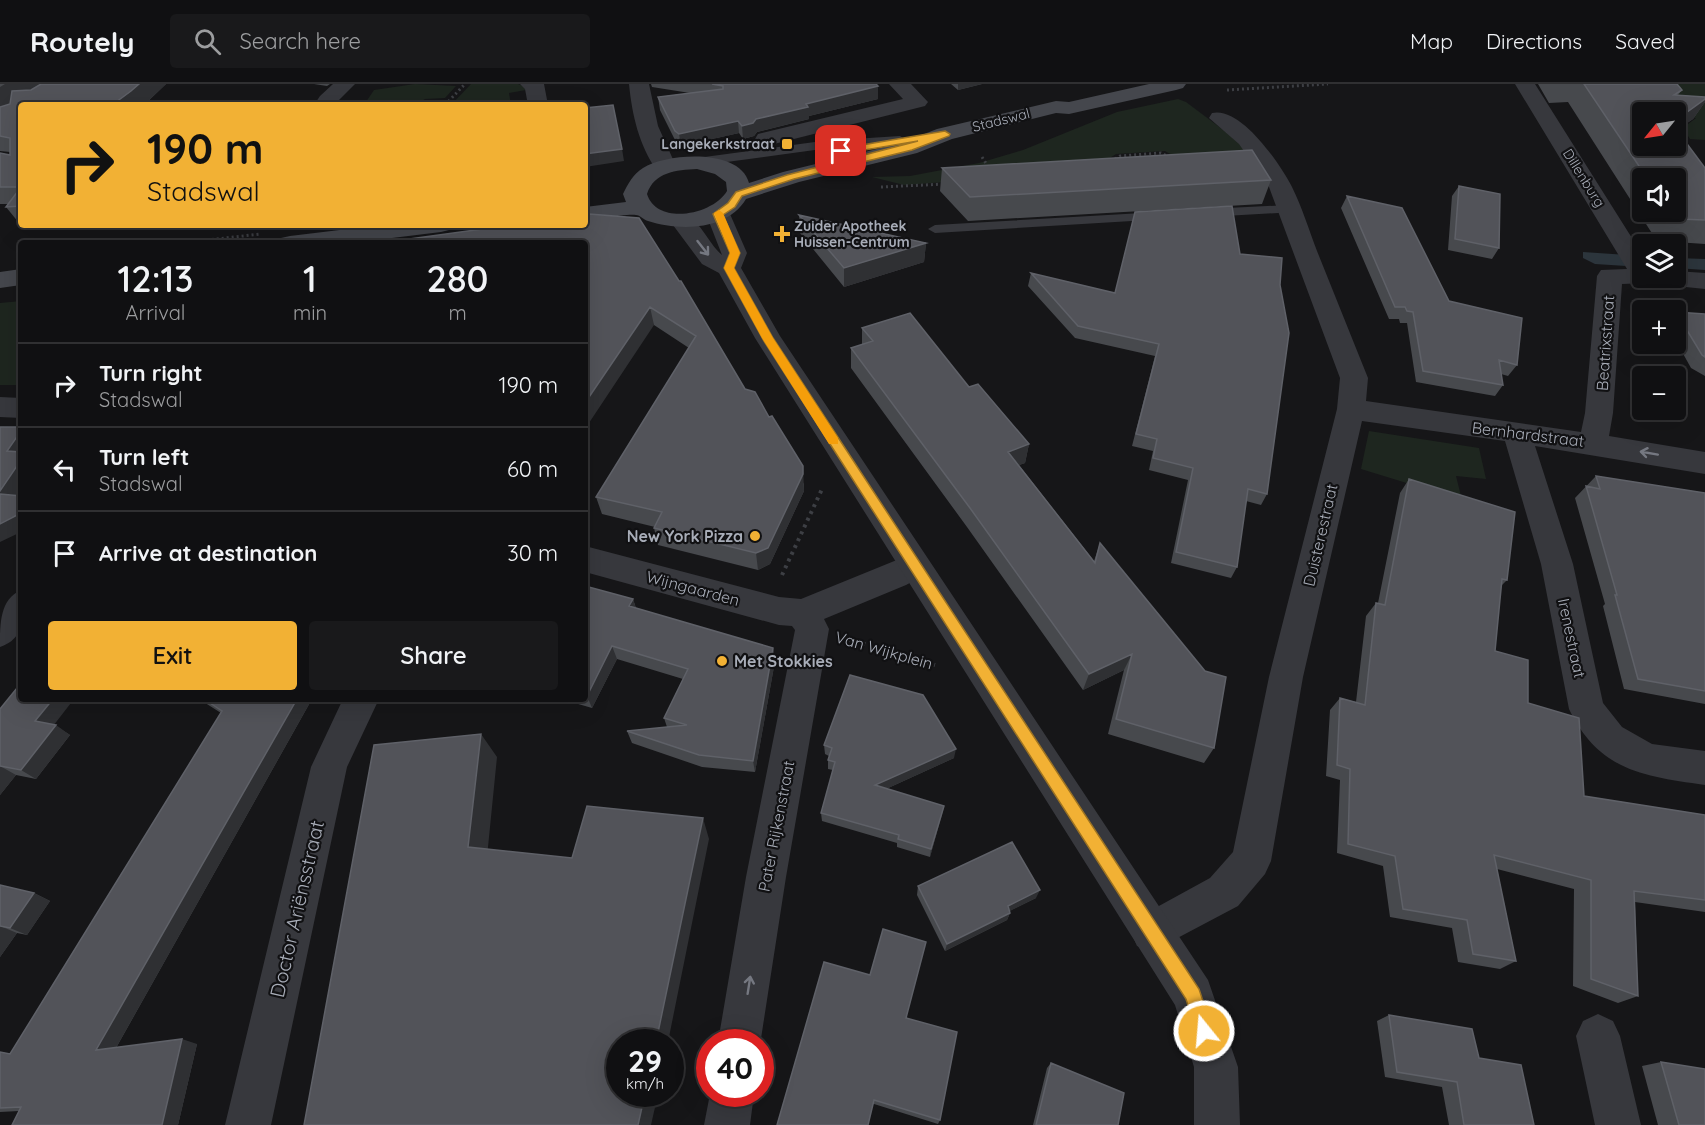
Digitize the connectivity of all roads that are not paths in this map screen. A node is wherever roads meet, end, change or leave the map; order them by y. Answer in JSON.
{"nodes":[{"id":1,"x":345,"y":84,"type":"edge"},
{"id":2,"x":530,"y":84,"type":"edge"},
{"id":3,"x":639,"y":84,"type":"edge"},
{"id":4,"x":899,"y":84,"type":"edge"},
{"id":5,"x":1128,"y":84,"type":"edge"},
{"id":6,"x":1176,"y":84,"type":"edge"},
{"id":7,"x":1525,"y":84,"type":"edge"},
{"id":8,"x":326,"y":102,"type":"edge"},
{"id":9,"x":538,"y":102,"type":"edge"},
{"id":10,"x":640,"y":106,"type":"junction"},
{"id":11,"x":1056,"y":107,"type":"junction"},
{"id":12,"x":618,"y":109,"type":"dead end"},
{"id":13,"x":1220,"y":118,"type":"dead end"},
{"id":14,"x":945,"y":134,"type":"junction"},
{"id":15,"x":766,"y":139,"type":"dead end"},
{"id":16,"x":900,"y":140,"type":"junction"},
{"id":17,"x":697,"y":162,"type":"junction"},
{"id":18,"x":664,"y":166,"type":"junction"},
{"id":19,"x":726,"y":169,"type":"junction"},
{"id":20,"x":739,"y":194,"type":"junction"},
{"id":21,"x":588,"y":197,"type":"edge"},
{"id":22,"x":638,"y":197,"type":"junction"},
{"id":23,"x":1289,"y":209,"type":"junction"},
{"id":24,"x":588,"y":213,"type":"edge"},
{"id":25,"x":718,"y":214,"type":"junction"},
{"id":26,"x":1194,"y":214,"type":"edge"},
{"id":27,"x":1171,"y":215,"type":"edge"},
{"id":28,"x":682,"y":221,"type":"junction"},
{"id":29,"x":416,"y":228,"type":"edge"},
{"id":30,"x":934,"y":229,"type":"dead end"},
{"id":31,"x":315,"y":240,"type":"edge"},
{"id":32,"x":1632,"y":254,"type":"edge"},
{"id":33,"x":729,"y":268,"type":"junction"},
{"id":34,"x":1632,"y":272,"type":"edge"},
{"id":35,"x":18,"y":277,"type":"edge"},
{"id":36,"x":1686,"y":277,"type":"edge"},
{"id":37,"x":0,"y":280,"type":"edge"},
{"id":38,"x":1705,"y":280,"type":"edge"},
{"id":39,"x":0,"y":407,"type":"edge"},
{"id":40,"x":18,"y":408,"type":"edge"},
{"id":41,"x":1351,"y":409,"type":"junction"},
{"id":42,"x":1517,"y":434,"type":"junction"},
{"id":43,"x":1593,"y":442,"type":"junction"},
{"id":44,"x":1705,"y":463,"type":"edge"},
{"id":45,"x":588,"y":560,"type":"edge"},
{"id":46,"x":914,"y":566,"type":"junction"},
{"id":47,"x":18,"y":608,"type":"edge"},
{"id":48,"x":807,"y":621,"type":"junction"},
{"id":49,"x":0,"y":633,"type":"edge"},
{"id":50,"x":360,"y":702,"type":"edge"},
{"id":51,"x":1705,"y":768,"type":"edge"},
{"id":52,"x":1151,"y":932,"type":"junction"},
{"id":53,"x":742,"y":1029,"type":"edge"},
{"id":54,"x":1598,"y":1035,"type":"dead end"},
{"id":55,"x":730,"y":1107,"type":"edge"},
{"id":56,"x":248,"y":1125,"type":"edge"},
{"id":57,"x":727,"y":1125,"type":"edge"},
{"id":58,"x":1217,"y":1125,"type":"edge"},
{"id":59,"x":1618,"y":1125,"type":"edge"}],
"edges":[{"from":1,"to":8,"type":"street"},
{"from":2,"to":9,"type":"street"},
{"from":3,"to":10,"type":"street"},
{"from":4,"to":15,"type":"street"},
{"from":5,"to":11,"type":"main road","name":"Stadswal"},
{"from":6,"to":11,"type":"main road","name":"Stadswal"},
{"from":7,"to":32,"type":"street","name":"Dillenburg"},
{"from":10,"to":12,"type":"street"},
{"from":10,"to":18,"type":"street"},
{"from":11,"to":14,"type":"main road","name":"Stadswal"},
{"from":13,"to":23,"type":"street","name":"Duisterestraat"},
{"from":14,"to":16,"type":"main road","name":"Stadswal"},
{"from":14,"to":20,"type":"main road","name":"Stadswal"},
{"from":16,"to":17,"type":"lane","name":"Stadswal"},
{"from":16,"to":19,"type":"main road","name":"Stadswal"},
{"from":17,"to":18,"type":"main road"},
{"from":17,"to":19,"type":"main road"},
{"from":18,"to":22,"type":"main road"},
{"from":19,"to":20,"type":"main road"},
{"from":20,"to":25,"type":"main road"},
{"from":21,"to":22,"type":"main road"},
{"from":22,"to":24,"type":"main road"},
{"from":22,"to":28,"type":"main road"},
{"from":23,"to":26,"type":"lane"},
{"from":23,"to":41,"type":"street","name":"Duisterestraat"},
{"from":25,"to":28,"type":"main road"},
{"from":25,"to":33,"type":"street"},
{"from":27,"to":30,"type":"lane"},
{"from":28,"to":33,"type":"street","one_way":true},
{"from":29,"to":31,"type":"main road"},
{"from":33,"to":46,"type":"street"},
{"from":34,"to":43,"type":"street","name":"Beatrixstraat"},
{"from":35,"to":37,"type":"main road"},
{"from":36,"to":38,"type":"street","name":"Beatrixstraat"},
{"from":39,"to":40,"type":"street"},
{"from":41,"to":42,"type":"street","name":"Bernhardstraat"},
{"from":41,"to":52,"type":"street","name":"Duisterestraat"},
{"from":42,"to":43,"type":"street","name":"Bernhardstraat"},
{"from":42,"to":51,"type":"street","name":"Irenestraat"},
{"from":44,"to":43,"type":"street","name":"Bernhardstraat","one_way":true},
{"from":45,"to":48,"type":"street","name":"Wijngaarden"},
{"from":46,"to":48,"type":"street"},
{"from":46,"to":52,"type":"street"},
{"from":47,"to":49,"type":"street"},
{"from":53,"to":48,"type":"street","name":"Pater Rijkenstraat","one_way":true},
{"from":50,"to":56,"type":"street","name":"Doctor Ariënsstraat"},
{"from":52,"to":58,"type":"street"},
{"from":54,"to":59,"type":"street"},
{"from":55,"to":57,"type":"street"}]}
